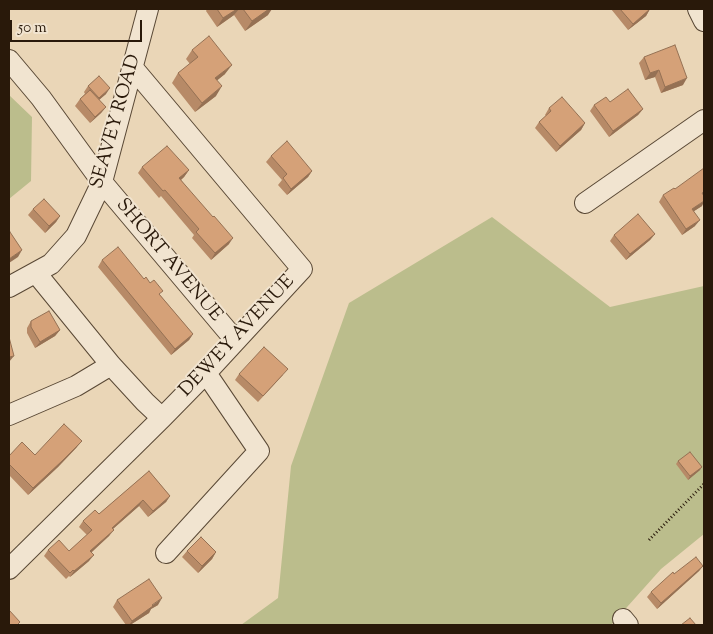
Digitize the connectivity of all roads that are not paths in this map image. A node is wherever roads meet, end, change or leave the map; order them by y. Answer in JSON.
{"nodes":[{"id":1,"x":148,"y":9,"type":"edge"},
{"id":2,"x":698,"y":9,"type":"edge"},
{"id":3,"x":704,"y":21,"type":"edge"},
{"id":4,"x":9,"y":60,"type":"edge"},
{"id":5,"x":133,"y":68,"type":"junction"},
{"id":6,"x":704,"y":120,"type":"edge"},
{"id":7,"x":102,"y":182,"type":"junction"},
{"id":8,"x":586,"y":203,"type":"dead end"},
{"id":9,"x":36,"y":273,"type":"junction"},
{"id":10,"x":9,"y":287,"type":"edge"},
{"id":11,"x":235,"y":340,"type":"junction"},
{"id":12,"x":111,"y":365,"type":"junction"},
{"id":13,"x":206,"y":373,"type":"junction"},
{"id":14,"x":9,"y":415,"type":"edge"},
{"id":15,"x":162,"y":418,"type":"junction"},
{"id":16,"x":166,"y":553,"type":"dead end"},
{"id":17,"x":9,"y":569,"type":"edge"}],
"edges":[{"from":1,"to":5,"type":"street","name":"SEAVEY ROAD"},
{"from":2,"to":3,"type":"street"},
{"from":4,"to":7,"type":"street","name":"SHORT AVENUE"},
{"from":5,"to":7,"type":"street","name":"SEAVEY ROAD"},
{"from":5,"to":11,"type":"street","name":"DEWEY AVENUE"},
{"from":6,"to":8,"type":"street"},
{"from":7,"to":9,"type":"street","name":"SEAVEY ROAD"},
{"from":7,"to":11,"type":"street","name":"SHORT AVENUE"},
{"from":9,"to":10,"type":"street","name":"SEAVEY ROAD"},
{"from":9,"to":12,"type":"street"},
{"from":11,"to":13,"type":"street","name":"DEWEY AVENUE"},
{"from":12,"to":14,"type":"street"},
{"from":12,"to":15,"type":"street"},
{"from":13,"to":15,"type":"street","name":"DEWEY AVENUE"},
{"from":13,"to":16,"type":"street"},
{"from":15,"to":17,"type":"street","name":"DEWEY AVENUE"}]}
